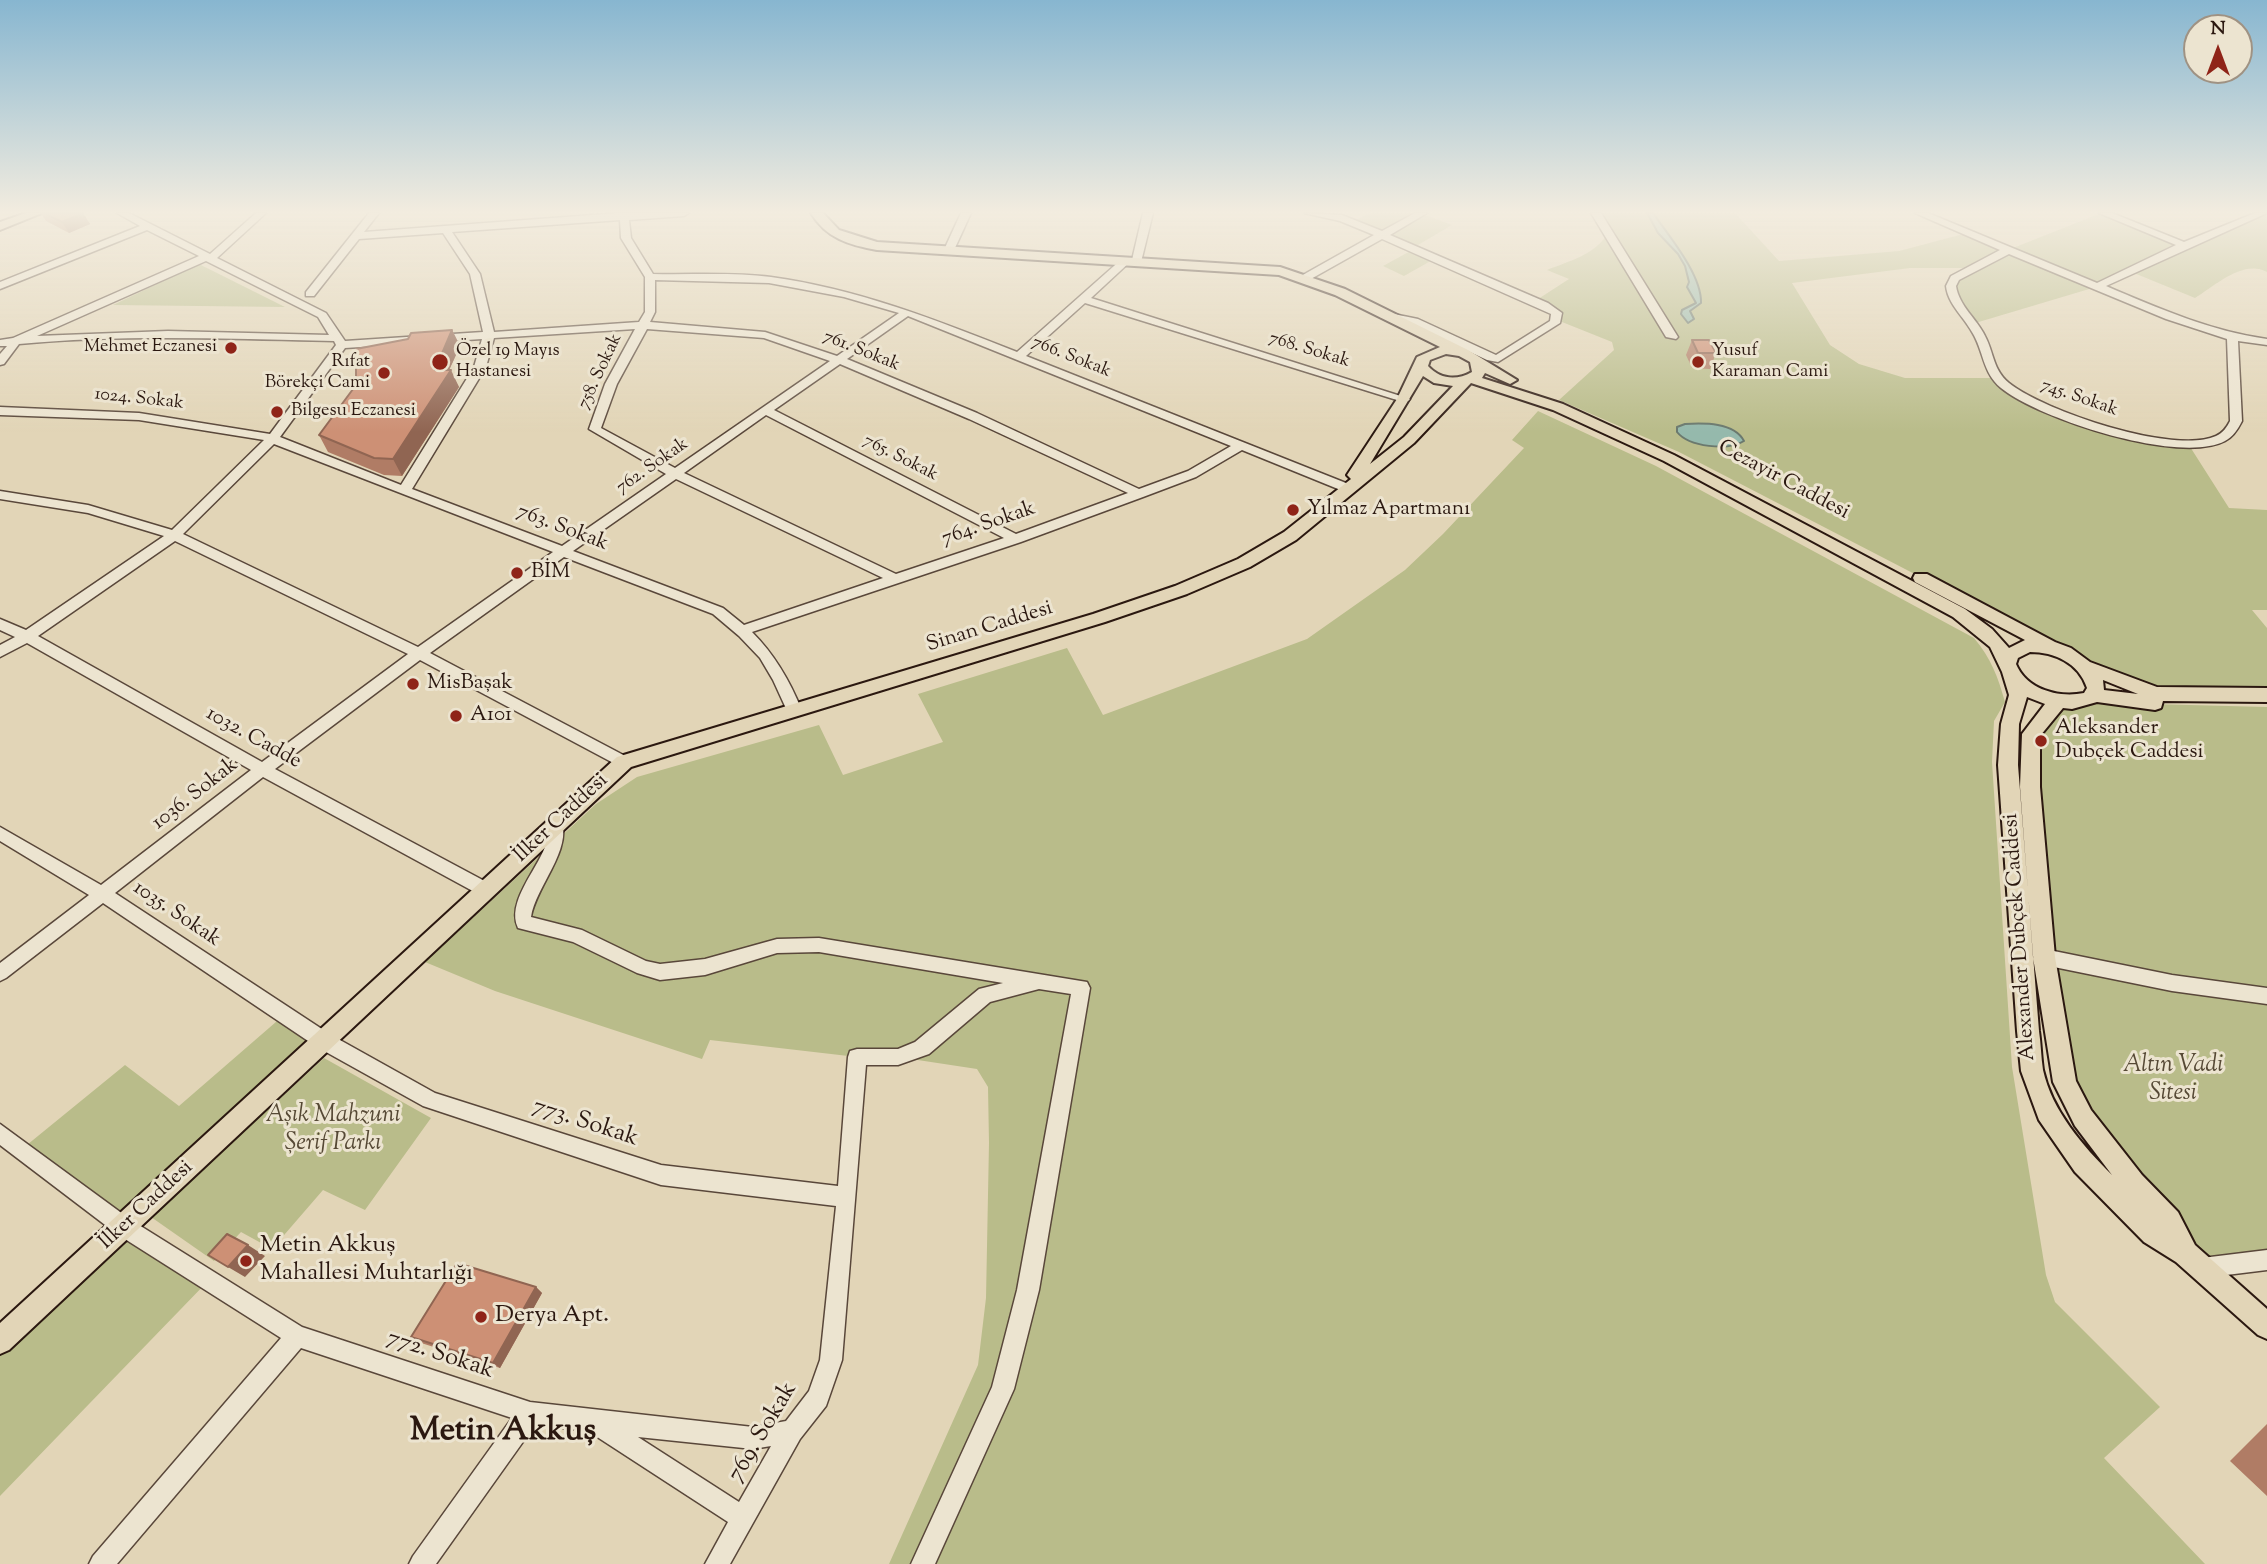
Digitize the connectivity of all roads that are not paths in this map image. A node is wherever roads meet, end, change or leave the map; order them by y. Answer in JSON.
{"nodes":[{"id":1,"x":143,"y":286,"type":"edge"},
{"id":2,"x":264,"y":286,"type":"edge"},
{"id":3,"x":316,"y":286,"type":"edge"},
{"id":4,"x":478,"y":286,"type":"edge"},
{"id":5,"x":650,"y":286,"type":"edge"},
{"id":6,"x":802,"y":286,"type":"edge"},
{"id":7,"x":1100,"y":286,"type":"edge"},
{"id":8,"x":1322,"y":286,"type":"edge"},
{"id":9,"x":1500,"y":286,"type":"edge"},
{"id":10,"x":1641,"y":286,"type":"edge"},
{"id":11,"x":1954,"y":286,"type":"edge"},
{"id":12,"x":2096,"y":287,"type":"edge"},
{"id":13,"x":310,"y":294,"type":"dead end"},
{"id":14,"x":1084,"y":299,"type":"junction"},
{"id":15,"x":907,"y":312,"type":"junction"},
{"id":16,"x":1384,"y":315,"type":"junction"},
{"id":17,"x":643,"y":325,"type":"junction"},
{"id":18,"x":489,"y":335,"type":"junction"},
{"id":19,"x":1672,"y":337,"type":"dead end"},
{"id":20,"x":2232,"y":337,"type":"junction"},
{"id":21,"x":16,"y":341,"type":"junction"},
{"id":22,"x":339,"y":341,"type":"junction"},
{"id":23,"x":2267,"y":342,"type":"edge"},
{"id":24,"x":0,"y":343,"type":"edge"},
{"id":25,"x":1463,"y":353,"type":"junction"},
{"id":26,"x":1019,"y":356,"type":"junction"},
{"id":27,"x":839,"y":360,"type":"junction"},
{"id":28,"x":1423,"y":361,"type":"junction"},
{"id":29,"x":0,"y":362,"type":"edge"},
{"id":30,"x":1472,"y":375,"type":"junction"},
{"id":31,"x":1404,"y":399,"type":"junction"},
{"id":32,"x":0,"y":411,"type":"edge"},
{"id":33,"x":767,"y":411,"type":"junction"},
{"id":34,"x":273,"y":438,"type":"junction"},
{"id":35,"x":1242,"y":445,"type":"junction"},
{"id":36,"x":676,"y":474,"type":"junction"},
{"id":37,"x":1347,"y":488,"type":"junction"},
{"id":38,"x":404,"y":491,"type":"junction"},
{"id":39,"x":1139,"y":494,"type":"junction"},
{"id":40,"x":0,"y":495,"type":"edge"},
{"id":41,"x":174,"y":536,"type":"junction"},
{"id":42,"x":1016,"y":539,"type":"junction"},
{"id":43,"x":565,"y":552,"type":"junction"},
{"id":44,"x":896,"y":579,"type":"junction"},
{"id":45,"x":1965,"y":609,"type":"junction"},
{"id":46,"x":0,"y":624,"type":"edge"},
{"id":47,"x":743,"y":630,"type":"junction"},
{"id":48,"x":26,"y":636,"type":"junction"},
{"id":49,"x":2060,"y":651,"type":"junction"},
{"id":50,"x":0,"y":652,"type":"edge"},
{"id":51,"x":420,"y":654,"type":"junction"},
{"id":52,"x":2009,"y":667,"type":"junction"},
{"id":53,"x":2086,"y":667,"type":"junction"},
{"id":54,"x":2093,"y":695,"type":"junction"},
{"id":55,"x":2267,"y":695,"type":"edge"},
{"id":56,"x":2058,"y":701,"type":"junction"},
{"id":57,"x":2196,"y":701,"type":"junction"},
{"id":58,"x":2267,"y":707,"type":"edge"},
{"id":59,"x":794,"y":711,"type":"junction"},
{"id":60,"x":624,"y":762,"type":"junction"},
{"id":61,"x":262,"y":769,"type":"junction"},
{"id":62,"x":555,"y":825,"type":"junction"},
{"id":63,"x":0,"y":833,"type":"edge"},
{"id":64,"x":486,"y":890,"type":"junction"},
{"id":65,"x":104,"y":895,"type":"junction"},
{"id":66,"x":2044,"y":957,"type":"junction"},
{"id":67,"x":0,"y":972,"type":"edge"},
{"id":68,"x":1053,"y":983,"type":"junction"},
{"id":69,"x":2267,"y":996,"type":"edge"},
{"id":70,"x":324,"y":1041,"type":"junction"},
{"id":71,"x":0,"y":1133,"type":"edge"},
{"id":72,"x":847,"y":1197,"type":"junction"},
{"id":73,"x":124,"y":1227,"type":"junction"},
{"id":74,"x":2193,"y":1260,"type":"junction"},
{"id":75,"x":2267,"y":1260,"type":"edge"},
{"id":76,"x":2267,"y":1326,"type":"edge"},
{"id":77,"x":297,"y":1336,"type":"junction"},
{"id":78,"x":0,"y":1341,"type":"edge"},
{"id":79,"x":530,"y":1413,"type":"junction"},
{"id":80,"x":591,"y":1420,"type":"junction"},
{"id":81,"x":792,"y":1431,"type":"junction"},
{"id":82,"x":743,"y":1518,"type":"junction"},
{"id":83,"x":723,"y":1562,"type":"edge"},
{"id":84,"x":101,"y":1564,"type":"edge"},
{"id":85,"x":421,"y":1564,"type":"edge"},
{"id":86,"x":923,"y":1564,"type":"edge"}],
"edges":[{"from":1,"to":21,"type":"street"},
{"from":2,"to":22,"type":"street"},
{"from":3,"to":13,"type":"street"},
{"from":4,"to":18,"type":"street"},
{"from":5,"to":17,"type":"street","name":"758. Sokak"},
{"from":6,"to":15,"type":"street","name":"766. Sokak"},
{"from":7,"to":14,"type":"street"},
{"from":8,"to":16,"type":"main road"},
{"from":9,"to":16,"type":"street"},
{"from":10,"to":19,"type":"street"},
{"from":11,"to":20,"type":"street","name":"745. Sokak"},
{"from":12,"to":20,"type":"street"},
{"from":14,"to":26,"type":"street"},
{"from":14,"to":31,"type":"street","name":"768. Sokak"},
{"from":15,"to":26,"type":"street","name":"766. Sokak"},
{"from":15,"to":27,"type":"street","name":"762. Sokak"},
{"from":16,"to":25,"type":"main road"},
{"from":16,"to":28,"type":"main road"},
{"from":17,"to":18,"type":"street","name":"761. Sokak"},
{"from":17,"to":27,"type":"street","name":"761. Sokak"},
{"from":17,"to":36,"type":"street","name":"758. Sokak"},
{"from":18,"to":22,"type":"street","name":"761. Sokak"},
{"from":18,"to":38,"type":"street"},
{"from":20,"to":23,"type":"street"},
{"from":21,"to":22,"type":"street","name":"761. Sokak"},
{"from":21,"to":24,"type":"street"},
{"from":21,"to":29,"type":"street"},
{"from":22,"to":34,"type":"street"},
{"from":25,"to":28,"type":"main road"},
{"from":25,"to":30,"type":"main road"},
{"from":26,"to":35,"type":"street","name":"766. Sokak"},
{"from":27,"to":33,"type":"street","name":"762. Sokak"},
{"from":27,"to":39,"type":"street","name":"761. Sokak"},
{"from":28,"to":30,"type":"main road"},
{"from":28,"to":31,"type":"main road","name":"Sinan Caddesi"},
{"from":30,"to":37,"type":"main road","name":"Sinan Caddesi"},
{"from":30,"to":45,"type":"main road","name":"Cezayir Caddesi"},
{"from":31,"to":37,"type":"main road","name":"Sinan Caddesi"},
{"from":32,"to":34,"type":"street","name":"1024. Sokak"},
{"from":33,"to":36,"type":"street","name":"762. Sokak"},
{"from":33,"to":42,"type":"street","name":"765. Sokak"},
{"from":34,"to":38,"type":"street","name":"763. Sokak"},
{"from":34,"to":41,"type":"street"},
{"from":35,"to":37,"type":"street","name":"766. Sokak"},
{"from":35,"to":39,"type":"street","name":"764. Sokak"},
{"from":36,"to":43,"type":"street","name":"762. Sokak"},
{"from":36,"to":44,"type":"street","name":"758. Sokak"},
{"from":37,"to":59,"type":"main road","name":"Sinan Caddesi"},
{"from":38,"to":43,"type":"street","name":"763. Sokak"},
{"from":39,"to":42,"type":"street","name":"764. Sokak"},
{"from":40,"to":41,"type":"street","name":"İlker Caddesi"},
{"from":41,"to":48,"type":"street"},
{"from":41,"to":51,"type":"street","name":"İlker Caddesi"},
{"from":42,"to":44,"type":"street","name":"764. Sokak"},
{"from":43,"to":47,"type":"street","name":"763. Sokak"},
{"from":43,"to":51,"type":"street","name":"762. Sokak"},
{"from":44,"to":47,"type":"street","name":"764. Sokak"},
{"from":45,"to":49,"type":"main road","name":"Cezayir Caddesi"},
{"from":45,"to":52,"type":"main road","name":"Cezayir Caddesi"},
{"from":46,"to":48,"type":"street","name":"1032. Cadde"},
{"from":47,"to":59,"type":"street","name":"763. Sokak"},
{"from":48,"to":50,"type":"street"},
{"from":48,"to":61,"type":"street","name":"1032. Cadde"},
{"from":49,"to":52,"type":"main road"},
{"from":49,"to":53,"type":"main road","name":"Cezayir Caddesi"},
{"from":51,"to":60,"type":"street","name":"İlker Caddesi"},
{"from":51,"to":61,"type":"street","name":"1036. Sokak"},
{"from":52,"to":56,"type":"main road"},
{"from":52,"to":74,"type":"main road","name":"Alexander Dubçek Caddesi"},
{"from":53,"to":54,"type":"main road"},
{"from":53,"to":57,"type":"main road"},
{"from":54,"to":56,"type":"main road"},
{"from":54,"to":57,"type":"main road"},
{"from":55,"to":57,"type":"main road"},
{"from":56,"to":66,"type":"main road","name":"Alexander Dubçek Caddesi"},
{"from":57,"to":58,"type":"main road"},
{"from":59,"to":60,"type":"main road","name":"Sinan Caddesi"},
{"from":60,"to":62,"type":"main road","name":"İlker Caddesi"},
{"from":61,"to":64,"type":"street","name":"1032. Cadde"},
{"from":61,"to":65,"type":"street","name":"1036. Sokak"},
{"from":62,"to":64,"type":"main road","name":"İlker Caddesi"},
{"from":62,"to":68,"type":"street"},
{"from":63,"to":65,"type":"street","name":"1035. Sokak"},
{"from":64,"to":70,"type":"main road","name":"İlker Caddesi"},
{"from":65,"to":67,"type":"street","name":"1036. Sokak"},
{"from":65,"to":70,"type":"street","name":"1035. Sokak"},
{"from":66,"to":69,"type":"street"},
{"from":66,"to":74,"type":"main road","name":"Alexander Dubçek Caddesi"},
{"from":68,"to":72,"type":"street","name":"769. Sokak"},
{"from":68,"to":86,"type":"street"},
{"from":70,"to":72,"type":"street","name":"773. Sokak"},
{"from":70,"to":73,"type":"main road","name":"İlker Caddesi"},
{"from":71,"to":73,"type":"street","name":"772. Sokak"},
{"from":72,"to":81,"type":"street","name":"769. Sokak"},
{"from":73,"to":77,"type":"street","name":"772. Sokak"},
{"from":73,"to":78,"type":"main road","name":"İlker Caddesi"},
{"from":74,"to":75,"type":"street"},
{"from":74,"to":76,"type":"main road"},
{"from":77,"to":79,"type":"street","name":"772. Sokak"},
{"from":77,"to":84,"type":"street"},
{"from":79,"to":80,"type":"street","name":"772. Sokak"},
{"from":79,"to":85,"type":"street"},
{"from":80,"to":81,"type":"street"},
{"from":80,"to":82,"type":"street","name":"772. Sokak"},
{"from":81,"to":82,"type":"street","name":"769. Sokak"},
{"from":82,"to":83,"type":"street","name":"769. Sokak"}]}
